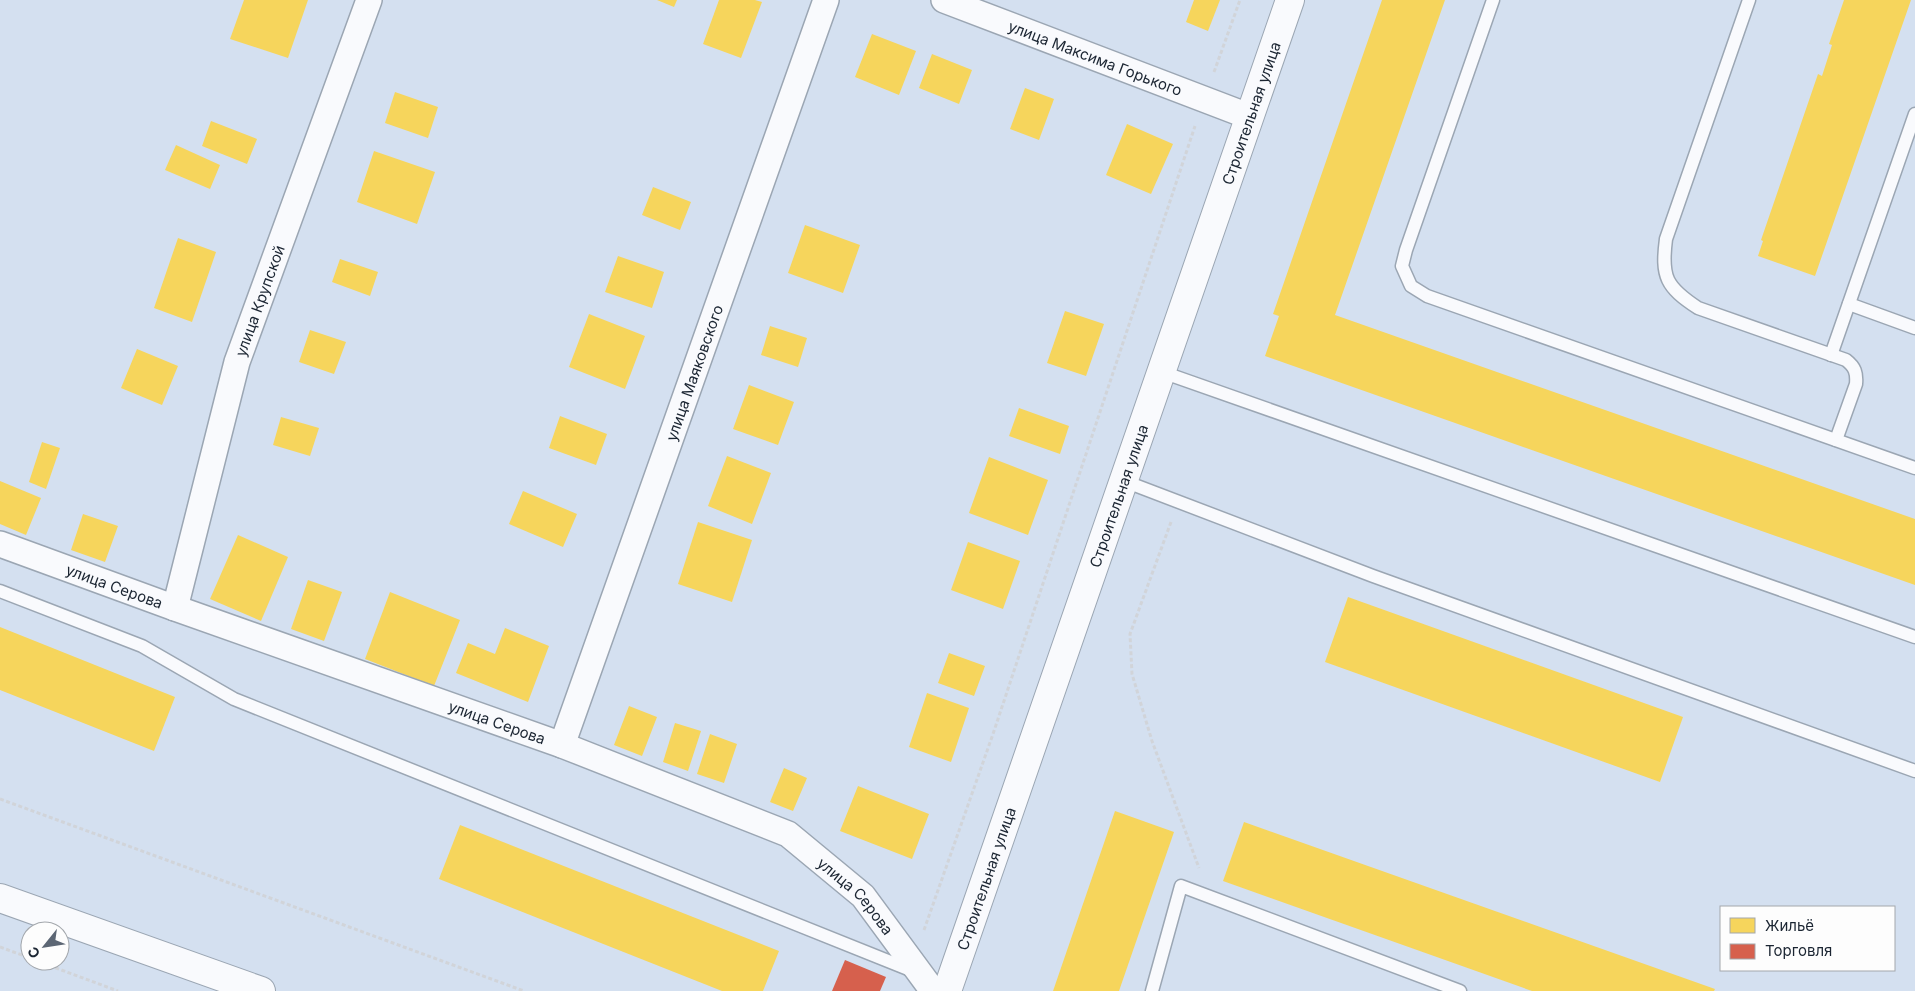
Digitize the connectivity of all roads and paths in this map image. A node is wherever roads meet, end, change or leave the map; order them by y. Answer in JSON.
{"nodes":[{"id":1,"x":369,"y":0,"type":"edge"},
{"id":2,"x":826,"y":0,"type":"edge"},
{"id":3,"x":944,"y":0,"type":"edge"},
{"id":4,"x":1240,"y":0,"type":"edge"},
{"id":5,"x":1290,"y":0,"type":"edge"},
{"id":6,"x":1493,"y":0,"type":"edge"},
{"id":7,"x":1749,"y":0,"type":"edge"},
{"id":8,"x":1204,"y":100,"type":"junction"},
{"id":9,"x":1915,"y":114,"type":"edge"},
{"id":10,"x":1248,"y":116,"type":"junction"},
{"id":11,"x":1849,"y":304,"type":"junction"},
{"id":12,"x":1915,"y":328,"type":"edge"},
{"id":13,"x":1831,"y":355,"type":"junction"},
{"id":14,"x":1162,"y":372,"type":"junction"},
{"id":15,"x":1836,"y":440,"type":"junction"},
{"id":16,"x":1915,"y":468,"type":"edge"},
{"id":17,"x":1124,"y":481,"type":"junction"},
{"id":18,"x":1179,"y":502,"type":"junction"},
{"id":19,"x":0,"y":544,"type":"edge"},
{"id":20,"x":0,"y":591,"type":"edge"},
{"id":21,"x":174,"y":608,"type":"junction"},
{"id":22,"x":1915,"y":637,"type":"edge"},
{"id":23,"x":562,"y":745,"type":"junction"},
{"id":24,"x":1915,"y":771,"type":"edge"},
{"id":25,"x":0,"y":799,"type":"edge"},
{"id":26,"x":1209,"y":896,"type":"junction"},
{"id":27,"x":0,"y":898,"type":"edge"},
{"id":28,"x":0,"y":947,"type":"edge"},
{"id":29,"x":20,"y":954,"type":"edge"},
{"id":30,"x":64,"y":971,"type":"edge"},
{"id":31,"x":922,"y":976,"type":"edge"},
{"id":32,"x":118,"y":991,"type":"edge"},
{"id":33,"x":261,"y":991,"type":"edge"},
{"id":34,"x":524,"y":991,"type":"edge"},
{"id":35,"x":947,"y":991,"type":"edge"},
{"id":36,"x":1152,"y":991,"type":"edge"},
{"id":37,"x":1460,"y":991,"type":"edge"}],
"edges":[{"from":1,"to":21,"type":"street","name":"улица Крупской"},
{"from":2,"to":23,"type":"street","name":"улица Маяковского"},
{"from":3,"to":8,"type":"street","name":"улица Максима Горького"},
{"from":4,"to":8,"type":"path"},
{"from":5,"to":10,"type":"street","name":"Строительная улица"},
{"from":6,"to":15,"type":"lane"},
{"from":7,"to":13,"type":"lane"},
{"from":8,"to":10,"type":"street","name":"улица Максима Горького"},
{"from":8,"to":31,"type":"path"},
{"from":9,"to":11,"type":"lane"},
{"from":10,"to":14,"type":"street","name":"Строительная улица"},
{"from":11,"to":12,"type":"lane"},
{"from":11,"to":13,"type":"lane"},
{"from":13,"to":15,"type":"lane"},
{"from":14,"to":17,"type":"street","name":"Строительная улица"},
{"from":14,"to":22,"type":"lane"},
{"from":15,"to":16,"type":"lane"},
{"from":17,"to":18,"type":"lane"},
{"from":17,"to":35,"type":"street","name":"Строительная улица"},
{"from":18,"to":24,"type":"lane"},
{"from":18,"to":26,"type":"path"},
{"from":19,"to":21,"type":"street","name":"улица Серова"},
{"from":20,"to":31,"type":"lane"},
{"from":21,"to":23,"type":"street","name":"улица Серова"},
{"from":23,"to":31,"type":"street","name":"улица Серова"},
{"from":25,"to":34,"type":"path"},
{"from":26,"to":36,"type":"lane"},
{"from":26,"to":37,"type":"lane"},
{"from":27,"to":33,"type":"street"},
{"from":28,"to":29,"type":"path"},
{"from":30,"to":32,"type":"path"}]}
